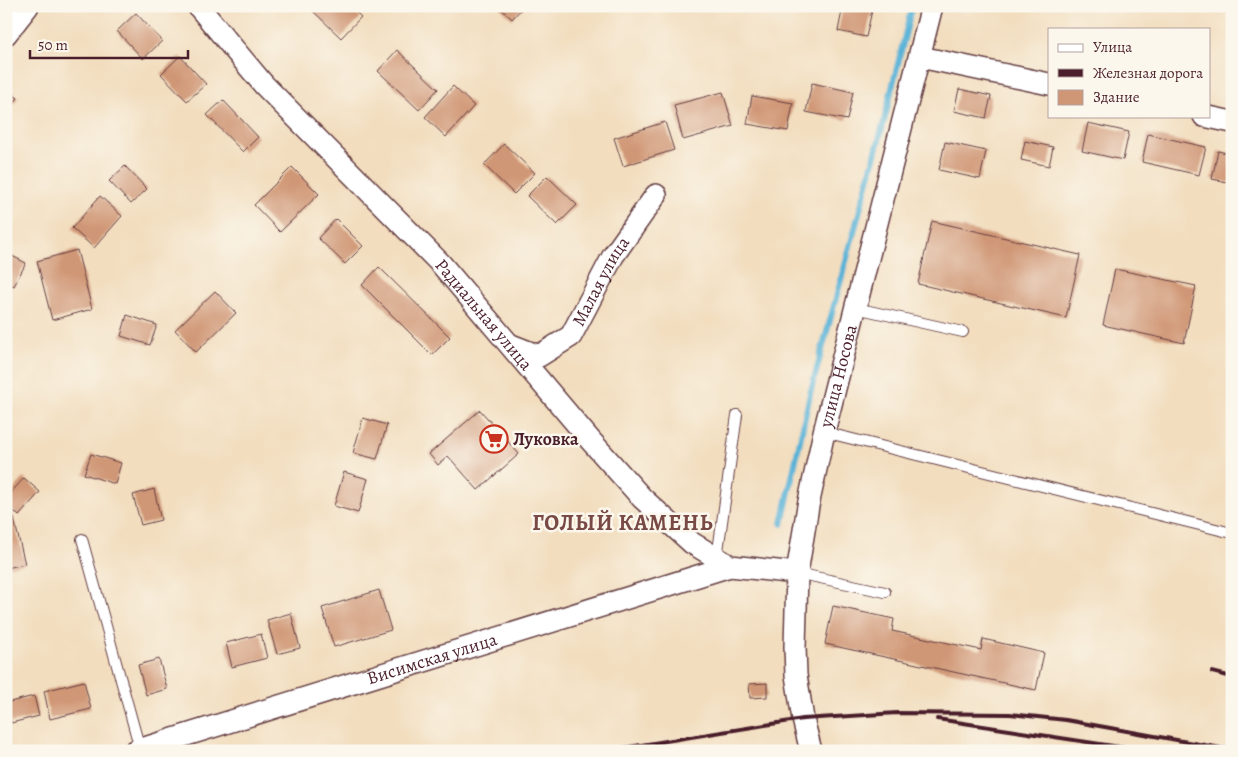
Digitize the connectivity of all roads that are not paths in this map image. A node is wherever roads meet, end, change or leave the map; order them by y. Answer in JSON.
{"nodes":[{"id":1,"x":28,"y":6,"type":"edge"},
{"id":2,"x":198,"y":6,"type":"edge"},
{"id":3,"x":932,"y":6,"type":"edge"},
{"id":4,"x":6,"y":34,"type":"edge"},
{"id":5,"x":920,"y":56,"type":"junction"},
{"id":6,"x":1048,"y":84,"type":"edge"},
{"id":7,"x":1210,"y":117,"type":"edge"},
{"id":8,"x":1232,"y":122,"type":"edge"},
{"id":9,"x":656,"y":195,"type":"dead end"},
{"id":10,"x":856,"y":308,"type":"junction"},
{"id":11,"x":963,"y":332,"type":"dead end"},
{"id":12,"x":508,"y":344,"type":"junction"},
{"id":13,"x":737,"y":415,"type":"dead end"},
{"id":14,"x":824,"y":432,"type":"junction"},
{"id":15,"x":1232,"y":533,"type":"edge"},
{"id":16,"x":82,"y":539,"type":"dead end"},
{"id":17,"x":724,"y":562,"type":"junction"},
{"id":18,"x":797,"y":573,"type":"junction"},
{"id":19,"x":885,"y":592,"type":"dead end"},
{"id":20,"x":137,"y":750,"type":"edge"},
{"id":21,"x":811,"y":751,"type":"edge"}],
"edges":[{"from":1,"to":4,"type":"street"},
{"from":2,"to":12,"type":"street","name":"Радиальная улица"},
{"from":3,"to":5,"type":"street","name":"улица Носова"},
{"from":5,"to":6,"type":"street"},
{"from":5,"to":10,"type":"street","name":"улица Носова"},
{"from":7,"to":8,"type":"street"},
{"from":9,"to":12,"type":"street","name":"Малая улица"},
{"from":10,"to":11,"type":"lane"},
{"from":10,"to":14,"type":"street","name":"улица Носова"},
{"from":12,"to":17,"type":"street","name":"Радиальная улица"},
{"from":13,"to":17,"type":"lane"},
{"from":14,"to":15,"type":"lane"},
{"from":14,"to":18,"type":"street","name":"улица Носова"},
{"from":16,"to":20,"type":"lane"},
{"from":17,"to":18,"type":"street","name":"Радиальная улица"},
{"from":17,"to":20,"type":"street","name":"Висимская улица"},
{"from":18,"to":19,"type":"lane"},
{"from":18,"to":21,"type":"street","name":"улица Носова"}]}
